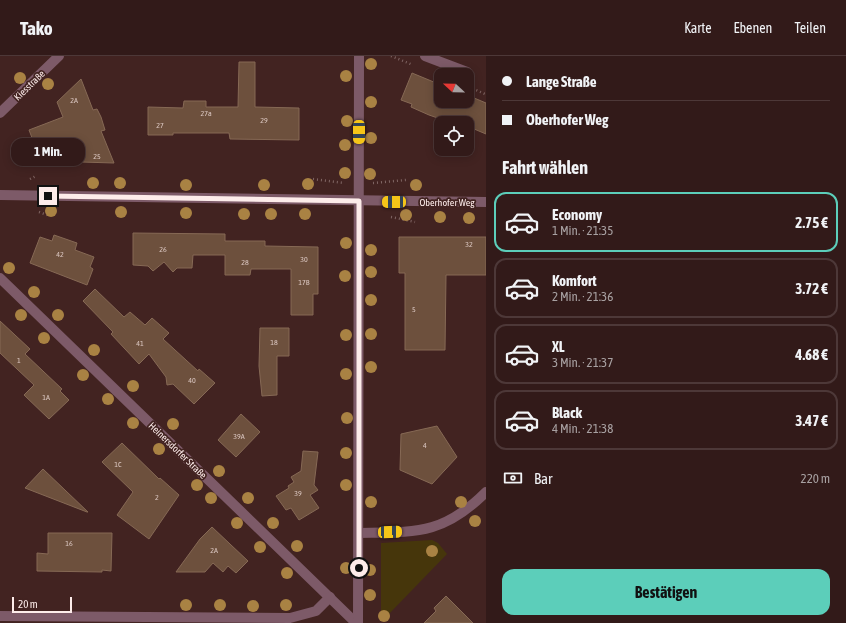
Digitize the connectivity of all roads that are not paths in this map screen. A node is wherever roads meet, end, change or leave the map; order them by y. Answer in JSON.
{"nodes":[{"id":1,"x":59,"y":56,"type":"edge"},
{"id":2,"x":359,"y":56,"type":"edge"},
{"id":3,"x":425,"y":56,"type":"edge"},
{"id":4,"x":456,"y":68,"type":"edge"},
{"id":5,"x":0,"y":113,"type":"edge"},
{"id":6,"x":0,"y":195,"type":"edge"},
{"id":7,"x":359,"y":201,"type":"junction"},
{"id":8,"x":486,"y":202,"type":"edge"},
{"id":9,"x":0,"y":278,"type":"edge"},
{"id":10,"x":486,"y":492,"type":"edge"},
{"id":11,"x":359,"y":533,"type":"junction"},
{"id":12,"x":330,"y":597,"type":"junction"},
{"id":13,"x":0,"y":616,"type":"edge"},
{"id":14,"x":357,"y":623,"type":"edge"}],
"edges":[{"from":1,"to":5,"type":"street","name":"Kiesstraße"},
{"from":2,"to":7,"type":"street"},
{"from":3,"to":4,"type":"street"},
{"from":6,"to":7,"type":"street","name":"Oberhofer Weg"},
{"from":7,"to":8,"type":"street","name":"Oberhofer Weg"},
{"from":7,"to":11,"type":"street"},
{"from":9,"to":12,"type":"street","name":"Heinersdorfer Straße"},
{"from":10,"to":11,"type":"street"},
{"from":11,"to":14,"type":"street"},
{"from":12,"to":13,"type":"street"},
{"from":12,"to":14,"type":"street","name":"Heinersdorfer Straße"}]}
